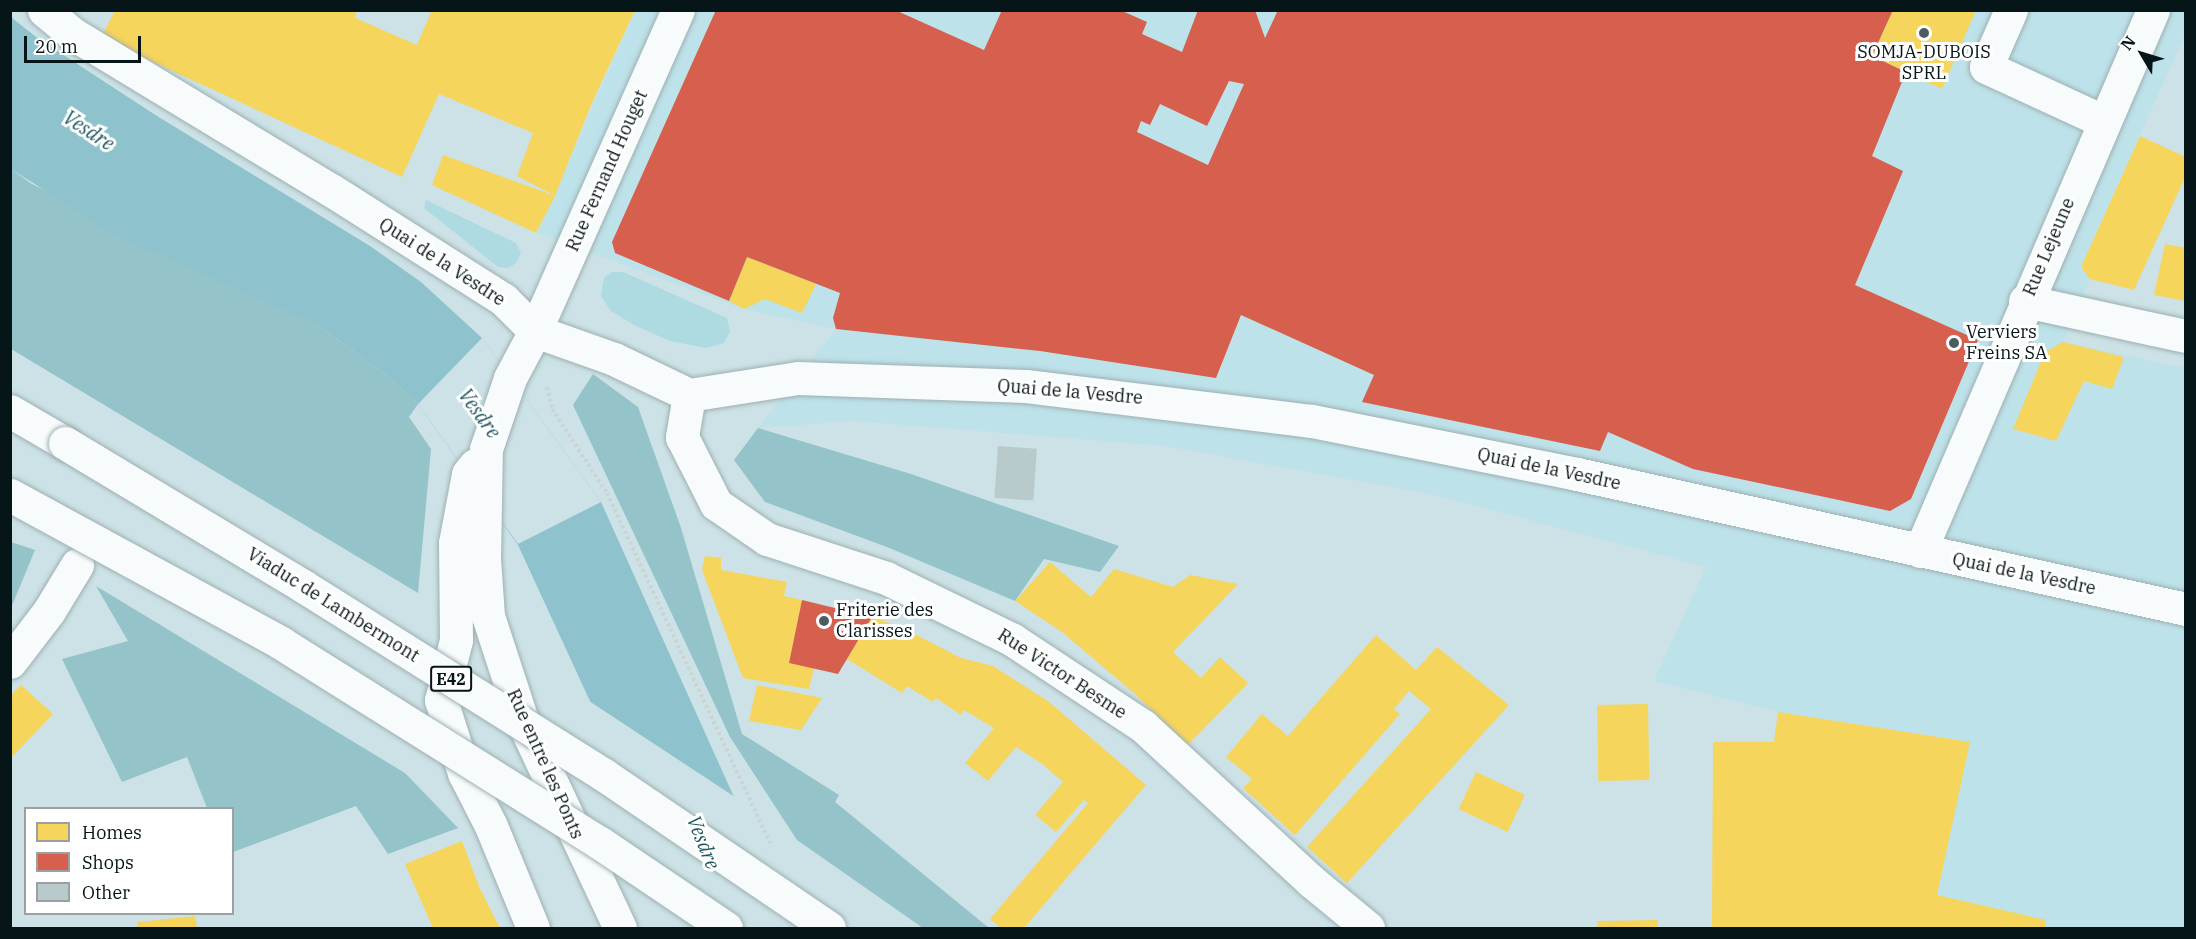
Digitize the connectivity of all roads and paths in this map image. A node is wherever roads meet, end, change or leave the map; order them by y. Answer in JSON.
{"nodes":[{"id":1,"x":44,"y":10,"type":"edge"},
{"id":2,"x":678,"y":10,"type":"edge"},
{"id":3,"x":2011,"y":10,"type":"edge"},
{"id":4,"x":2153,"y":10,"type":"edge"},
{"id":5,"x":78,"y":22,"type":"edge"},
{"id":6,"x":2103,"y":121,"type":"junction"},
{"id":7,"x":2025,"y":301,"type":"junction"},
{"id":8,"x":536,"y":331,"type":"junction"},
{"id":9,"x":2186,"y":336,"type":"edge"},
{"id":10,"x":689,"y":395,"type":"junction"},
{"id":11,"x":10,"y":411,"type":"edge"},
{"id":12,"x":480,"y":474,"type":"junction"},
{"id":13,"x":10,"y":495,"type":"edge"},
{"id":14,"x":1920,"y":551,"type":"junction"},
{"id":15,"x":77,"y":565,"type":"dead end"},
{"id":16,"x":2186,"y":609,"type":"edge"},
{"id":17,"x":10,"y":662,"type":"edge"},
{"id":18,"x":775,"y":854,"type":"dead end"},
{"id":19,"x":533,"y":928,"type":"edge"},
{"id":20,"x":620,"y":928,"type":"edge"},
{"id":21,"x":726,"y":928,"type":"edge"},
{"id":22,"x":829,"y":928,"type":"edge"},
{"id":23,"x":1368,"y":928,"type":"edge"}],
"edges":[{"from":1,"to":5,"type":"main road","name":"Quai de la Vesdre"},
{"from":2,"to":8,"type":"main road","name":"Rue Fernand Houget"},
{"from":3,"to":6,"type":"main road"},
{"from":4,"to":6,"type":"main road","name":"Rue Lejeune"},
{"from":5,"to":8,"type":"main road","name":"Quai de la Vesdre"},
{"from":6,"to":7,"type":"main road","name":"Rue Lejeune"},
{"from":7,"to":9,"type":"main road"},
{"from":7,"to":14,"type":"main road","name":"Rue Lejeune"},
{"from":8,"to":10,"type":"main road","name":"Quai de la Vesdre"},
{"from":8,"to":12,"type":"main road","name":"Rue entre les Ponts"},
{"from":8,"to":18,"type":"path"},
{"from":10,"to":14,"type":"main road","name":"Quai de la Vesdre"},
{"from":10,"to":23,"type":"main road","name":"Rue Victor Besme"},
{"from":11,"to":22,"type":"main road","name":"Viaduc de Lambermont","number":"E42","bridge":true},
{"from":12,"to":19,"type":"main road","name":"Rue entre les Ponts"},
{"from":12,"to":20,"type":"main road","name":"Rue entre les Ponts"},
{"from":13,"to":21,"type":"main road","bridge":true},
{"from":14,"to":16,"type":"main road","name":"Quai de la Vesdre"},
{"from":15,"to":17,"type":"main road"}]}
